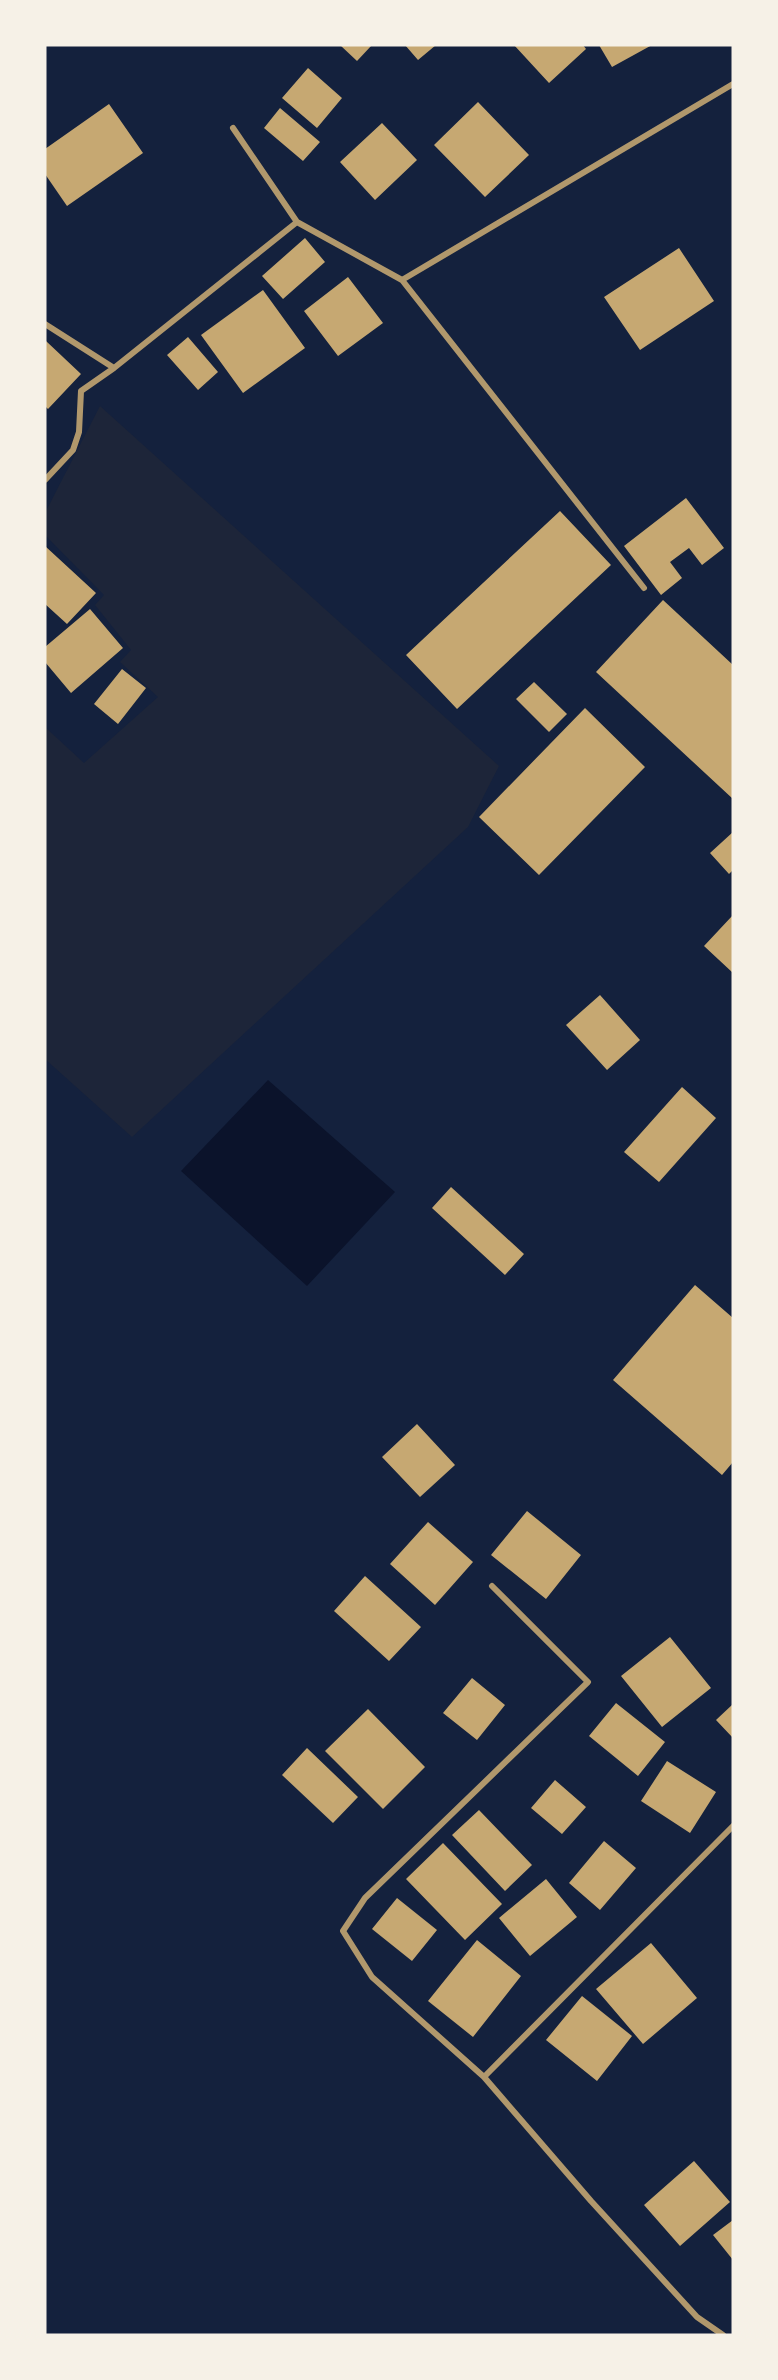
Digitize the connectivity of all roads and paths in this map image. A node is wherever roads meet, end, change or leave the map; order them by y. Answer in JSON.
{"nodes":[{"id":1,"x":733,"y":84,"type":"edge"},
{"id":2,"x":233,"y":128,"type":"dead end"},
{"id":3,"x":297,"y":222,"type":"junction"},
{"id":4,"x":402,"y":280,"type":"junction"},
{"id":5,"x":45,"y":324,"type":"edge"},
{"id":6,"x":114,"y":368,"type":"junction"},
{"id":7,"x":45,"y":480,"type":"edge"},
{"id":8,"x":644,"y":588,"type":"dead end"},
{"id":9,"x":492,"y":1586,"type":"dead end"},
{"id":10,"x":733,"y":1826,"type":"edge"},
{"id":11,"x":484,"y":2078,"type":"junction"},
{"id":12,"x":723,"y":2335,"type":"edge"}],
"edges":[{"from":1,"to":4,"type":"street"},
{"from":2,"to":3,"type":"street"},
{"from":3,"to":4,"type":"street"},
{"from":3,"to":6,"type":"street"},
{"from":4,"to":8,"type":"street"},
{"from":5,"to":6,"type":"street"},
{"from":6,"to":7,"type":"street"},
{"from":9,"to":11,"type":"street"},
{"from":10,"to":11,"type":"street"},
{"from":11,"to":12,"type":"street"}]}
